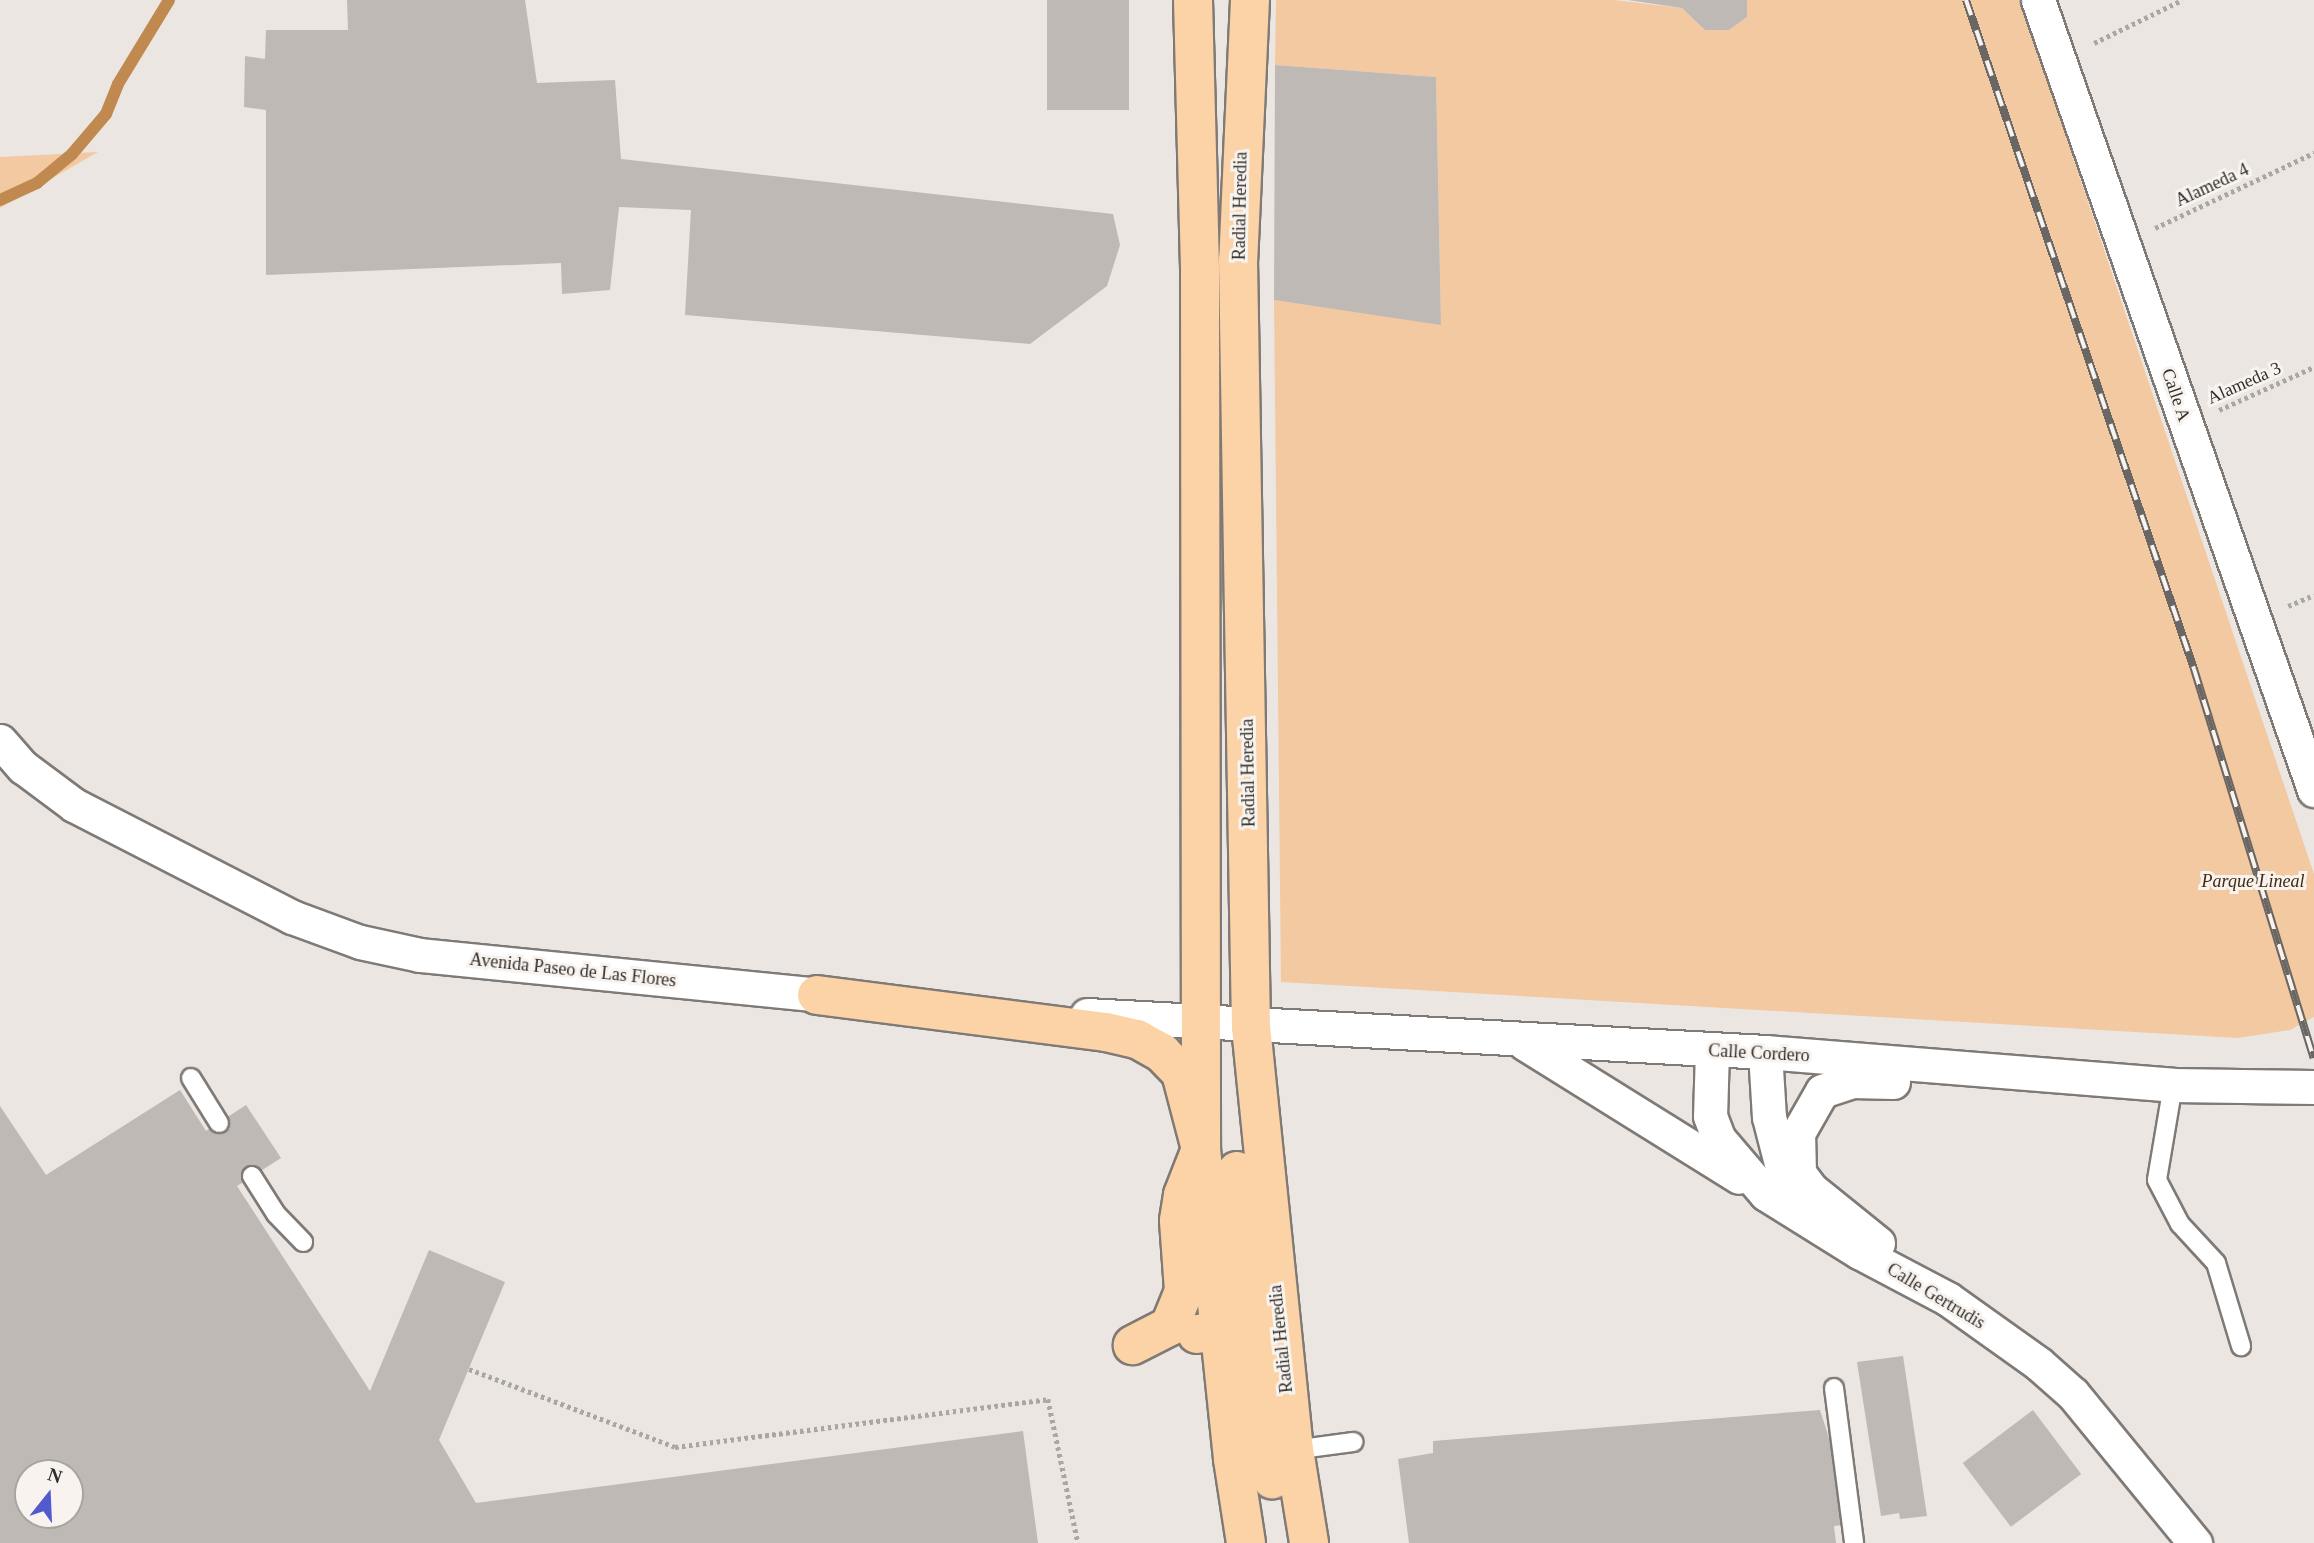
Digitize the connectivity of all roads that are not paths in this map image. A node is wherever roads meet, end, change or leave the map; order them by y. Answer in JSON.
{"nodes":[{"id":1,"x":1193,"y":0,"type":"edge"},
{"id":2,"x":2038,"y":0,"type":"edge"},
{"id":3,"x":1249,"y":5,"type":"edge"},
{"id":4,"x":0,"y":741,"type":"edge"},
{"id":5,"x":2314,"y":790,"type":"edge"},
{"id":6,"x":817,"y":995,"type":"junction"},
{"id":7,"x":1203,"y":1023,"type":"junction"},
{"id":8,"x":1251,"y":1027,"type":"junction"},
{"id":9,"x":1522,"y":1042,"type":"junction"},
{"id":10,"x":1712,"y":1050,"type":"junction"},
{"id":11,"x":1765,"y":1052,"type":"junction"},
{"id":12,"x":191,"y":1078,"type":"dead end"},
{"id":13,"x":2173,"y":1085,"type":"junction"},
{"id":14,"x":2314,"y":1087,"type":"edge"},
{"id":15,"x":219,"y":1123,"type":"dead end"},
{"id":16,"x":1201,"y":1149,"type":"junction"},
{"id":17,"x":252,"y":1176,"type":"dead end"},
{"id":18,"x":1766,"y":1194,"type":"junction"},
{"id":19,"x":303,"y":1242,"type":"dead end"},
{"id":20,"x":1859,"y":1252,"type":"junction"},
{"id":21,"x":1948,"y":1299,"type":"junction"},
{"id":22,"x":1235,"y":1334,"type":"junction"},
{"id":23,"x":2241,"y":1346,"type":"dead end"},
{"id":24,"x":1834,"y":1388,"type":"dead end"},
{"id":25,"x":1353,"y":1442,"type":"dead end"},
{"id":26,"x":1294,"y":1450,"type":"junction"},
{"id":27,"x":1247,"y":1543,"type":"edge"},
{"id":28,"x":1282,"y":1543,"type":"edge"},
{"id":29,"x":1309,"y":1543,"type":"edge"},
{"id":30,"x":1854,"y":1543,"type":"edge"},
{"id":31,"x":2195,"y":1543,"type":"edge"}],
"edges":[{"from":1,"to":7,"type":"main road"},
{"from":2,"to":5,"type":"street","name":"Calle A"},
{"from":3,"to":8,"type":"main road","name":"Radial Heredia"},
{"from":4,"to":6,"type":"street","name":"Avenida Paseo de Las Flores"},
{"from":6,"to":7,"type":"street","name":"Avenida Paseo de Las Flores"},
{"from":6,"to":16,"type":"main road"},
{"from":7,"to":8,"type":"street","name":"Calle Cordero"},
{"from":7,"to":16,"type":"main road"},
{"from":7,"to":22,"type":"main road"},
{"from":8,"to":9,"type":"street","name":"Calle Cordero"},
{"from":8,"to":26,"type":"main road","name":"Radial Heredia"},
{"from":9,"to":10,"type":"street","name":"Calle Cordero"},
{"from":9,"to":18,"type":"street"},
{"from":10,"to":11,"type":"street","name":"Calle Cordero"},
{"from":10,"to":18,"type":"street","name":"Calle Gertrudis"},
{"from":11,"to":13,"type":"street","name":"Calle Cordero"},
{"from":11,"to":20,"type":"street"},
{"from":12,"to":15,"type":"lane"},
{"from":13,"to":14,"type":"street","name":"Calle Cordero"},
{"from":13,"to":21,"type":"street"},
{"from":13,"to":23,"type":"lane"},
{"from":16,"to":22,"type":"main road"},
{"from":16,"to":22,"type":"main road"},
{"from":17,"to":19,"type":"lane"},
{"from":18,"to":20,"type":"street","name":"Calle Gertrudis"},
{"from":20,"to":21,"type":"street","name":"Calle Gertrudis"},
{"from":21,"to":31,"type":"street","name":"Calle Gertrudis"},
{"from":22,"to":27,"type":"main road"},
{"from":22,"to":28,"type":"main road"},
{"from":24,"to":30,"type":"lane"},
{"from":25,"to":26,"type":"lane"},
{"from":26,"to":29,"type":"main road","name":"Radial Heredia"}]}
